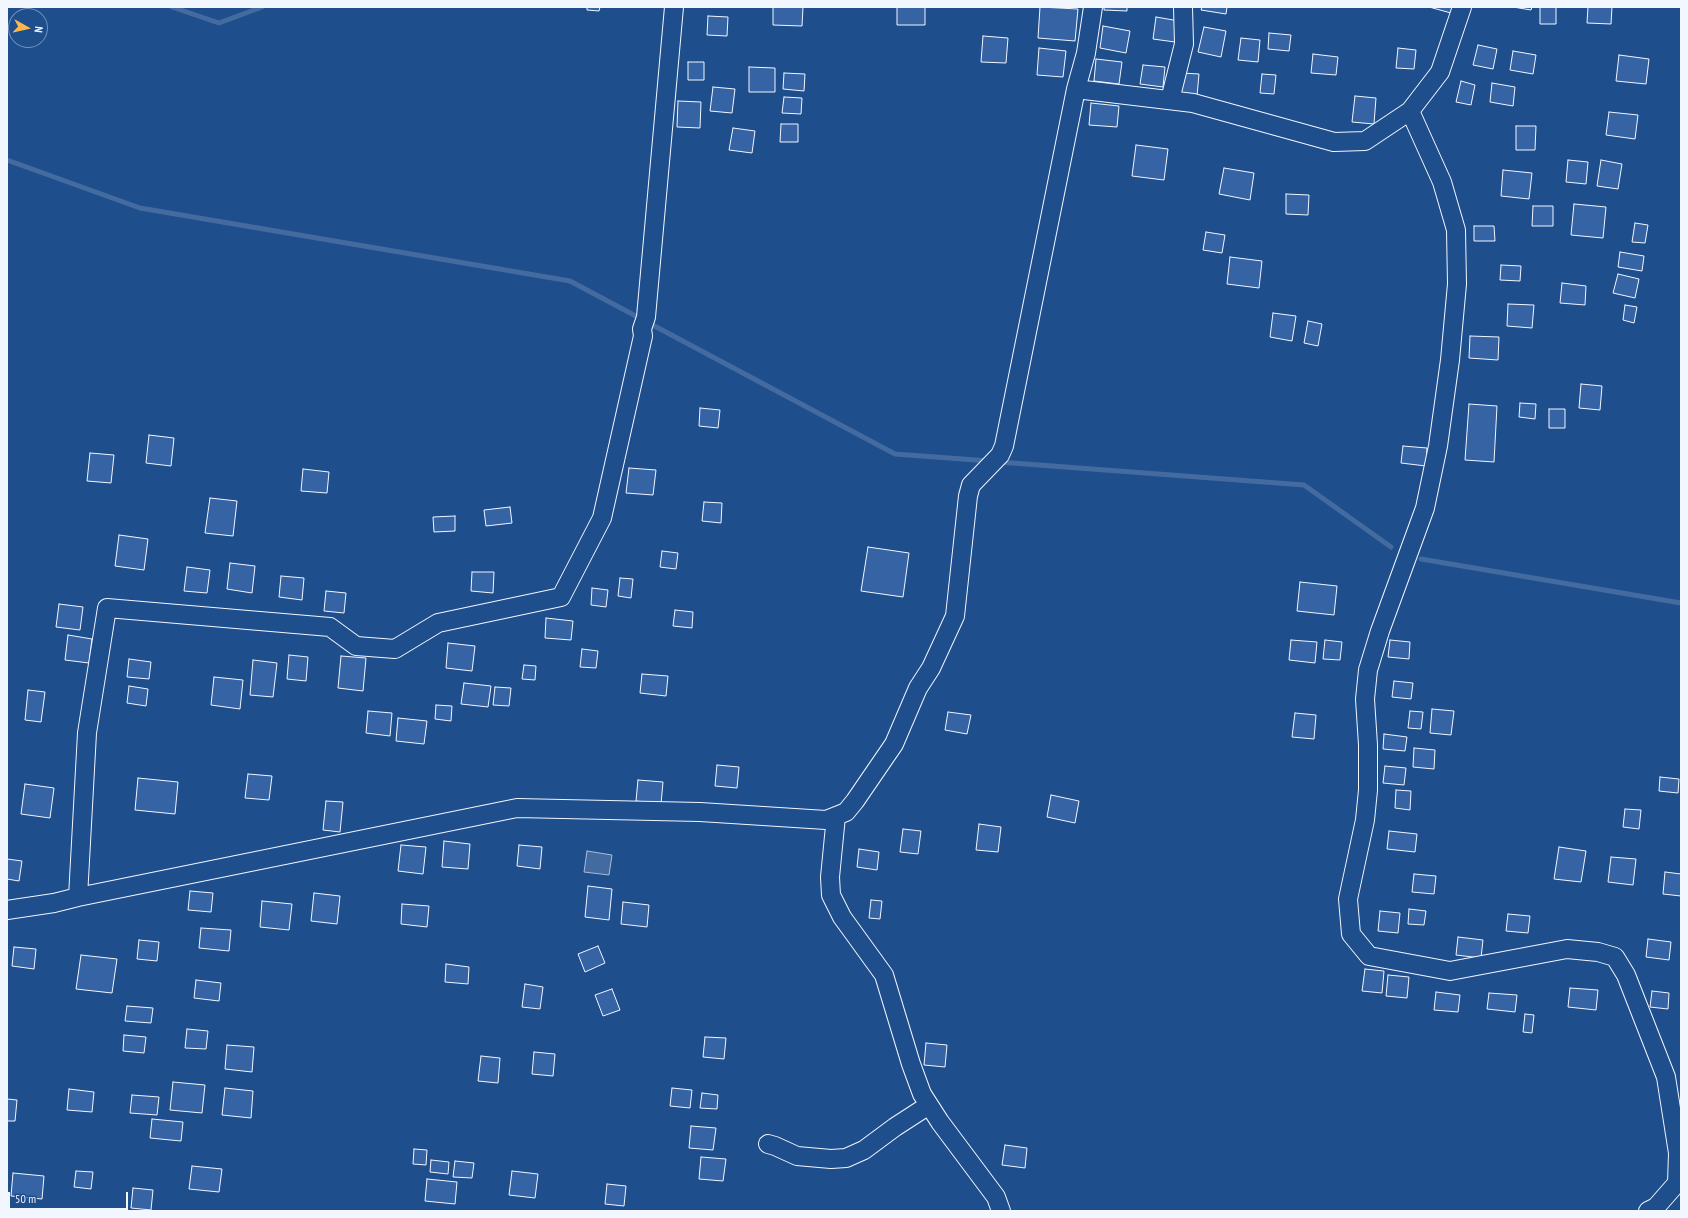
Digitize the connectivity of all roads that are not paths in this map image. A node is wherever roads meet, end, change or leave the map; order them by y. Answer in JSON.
{"nodes":[{"id":1,"x":674,"y":7,"type":"edge"},
{"id":2,"x":1092,"y":7,"type":"edge"},
{"id":3,"x":1183,"y":7,"type":"edge"},
{"id":4,"x":1462,"y":7,"type":"edge"},
{"id":5,"x":1076,"y":89,"type":"junction"},
{"id":6,"x":1170,"y":100,"type":"junction"},
{"id":7,"x":1410,"y":111,"type":"junction"},
{"id":8,"x":836,"y":816,"type":"junction"},
{"id":9,"x":78,"y":897,"type":"junction"},
{"id":10,"x":7,"y":910,"type":"edge"},
{"id":11,"x":929,"y":1105,"type":"junction"},
{"id":12,"x":768,"y":1144,"type":"dead end"},
{"id":13,"x":1679,"y":1182,"type":"edge"},
{"id":14,"x":1001,"y":1211,"type":"edge"},
{"id":15,"x":1648,"y":1211,"type":"edge"}],
"edges":[{"from":1,"to":9,"type":"street"},
{"from":2,"to":5,"type":"street"},
{"from":3,"to":6,"type":"street"},
{"from":4,"to":7,"type":"street"},
{"from":5,"to":6,"type":"street"},
{"from":5,"to":8,"type":"street"},
{"from":6,"to":7,"type":"street"},
{"from":7,"to":13,"type":"street"},
{"from":8,"to":9,"type":"street"},
{"from":8,"to":11,"type":"street"},
{"from":9,"to":10,"type":"street"},
{"from":11,"to":12,"type":"street"},
{"from":11,"to":14,"type":"street"},
{"from":13,"to":15,"type":"street"}]}
